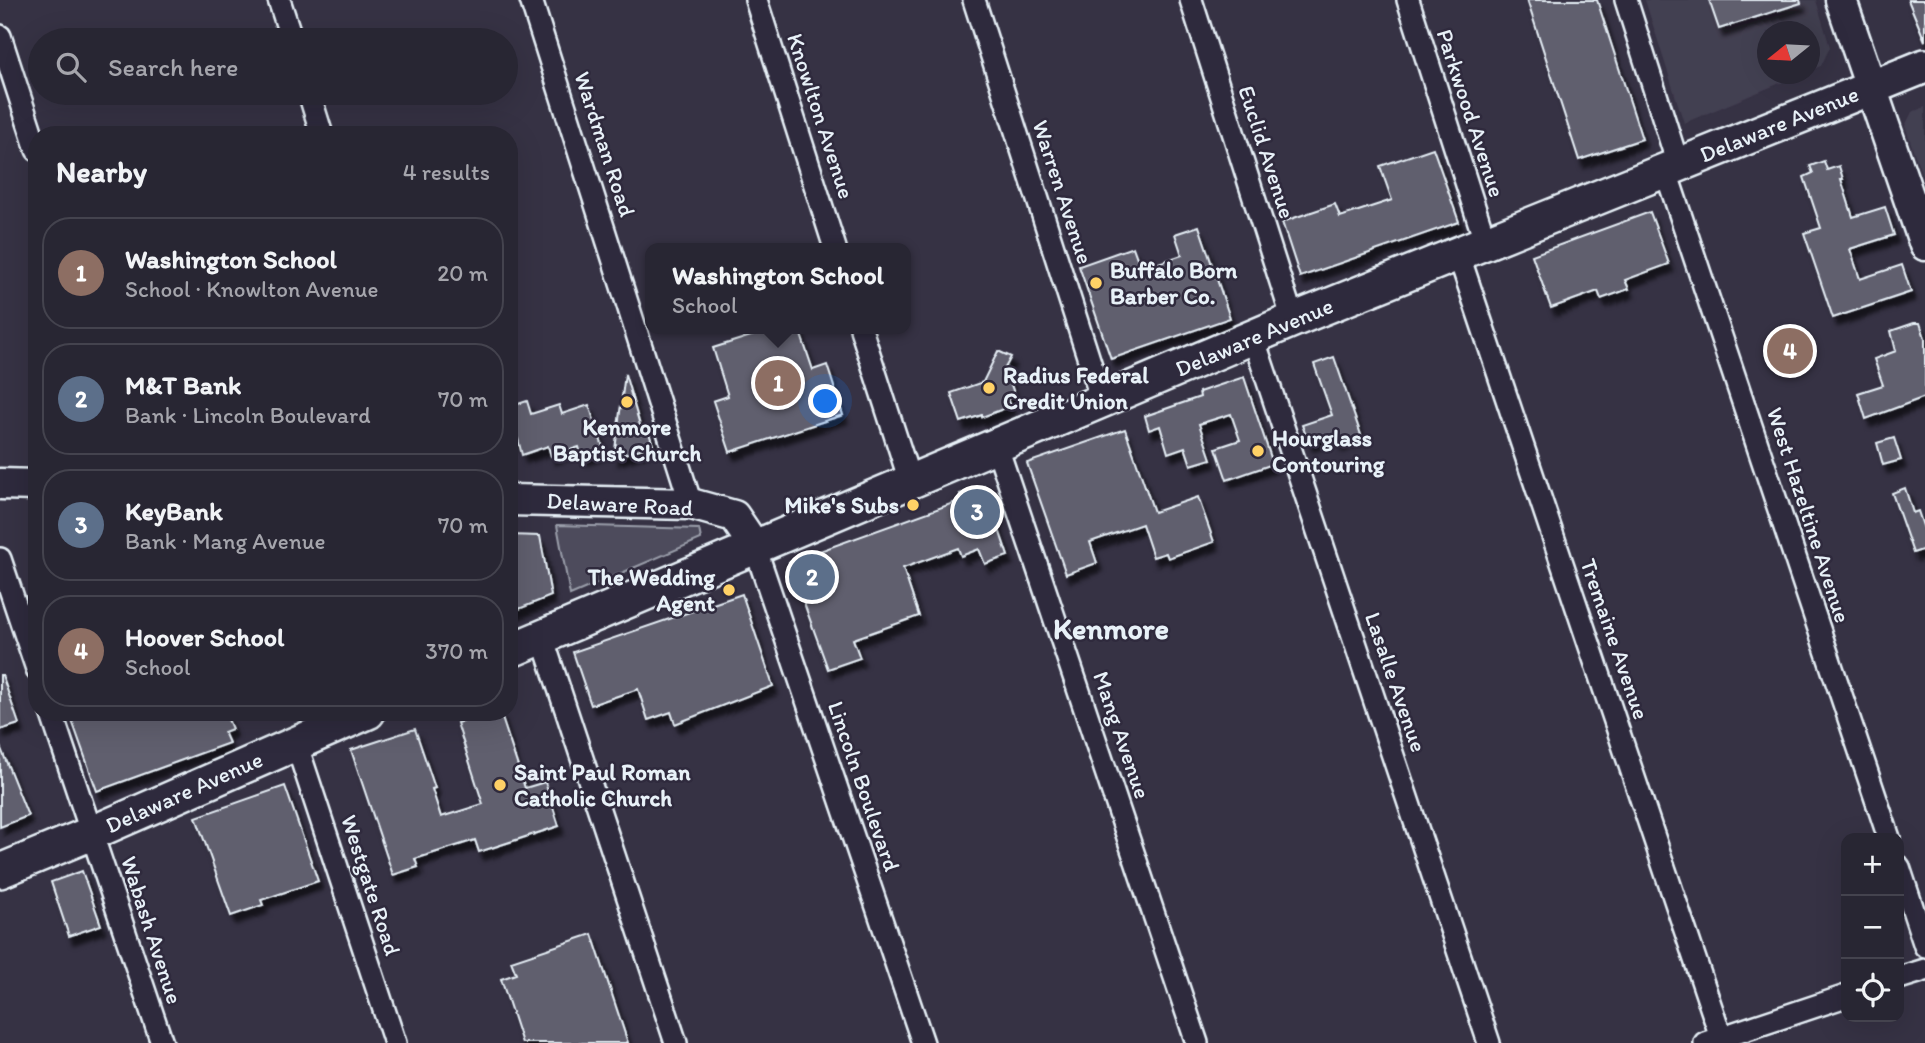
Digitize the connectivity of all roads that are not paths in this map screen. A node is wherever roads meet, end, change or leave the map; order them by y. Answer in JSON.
{"nodes":[{"id":1,"x":279,"y":0,"type":"edge"},
{"id":2,"x":531,"y":0,"type":"edge"},
{"id":3,"x":756,"y":0,"type":"edge"},
{"id":4,"x":974,"y":0,"type":"edge"},
{"id":5,"x":1191,"y":0,"type":"edge"},
{"id":6,"x":1408,"y":0,"type":"edge"},
{"id":7,"x":1626,"y":0,"type":"edge"},
{"id":8,"x":1841,"y":0,"type":"edge"},
{"id":9,"x":288,"y":28,"type":"edge"},
{"id":10,"x":0,"y":36,"type":"edge"},
{"id":11,"x":1925,"y":66,"type":"edge"},
{"id":12,"x":1870,"y":88,"type":"junction"},
{"id":13,"x":313,"y":105,"type":"edge"},
{"id":14,"x":29,"y":126,"type":"edge"},
{"id":15,"x":319,"y":126,"type":"edge"},
{"id":16,"x":1672,"y":167,"type":"junction"},
{"id":17,"x":833,"y":243,"type":"edge"},
{"id":18,"x":1925,"y":245,"type":"edge"},
{"id":19,"x":1471,"y":247,"type":"junction"},
{"id":20,"x":1293,"y":320,"type":"junction"},
{"id":21,"x":863,"y":334,"type":"edge"},
{"id":22,"x":1252,"y":337,"type":"junction"},
{"id":23,"x":1102,"y":400,"type":"junction"},
{"id":24,"x":996,"y":444,"type":"junction"},
{"id":25,"x":910,"y":481,"type":"junction"},
{"id":26,"x":0,"y":484,"type":"edge"},
{"id":27,"x":28,"y":485,"type":"edge"},
{"id":28,"x":518,"y":500,"type":"edge"},
{"id":29,"x":691,"y":504,"type":"junction"},
{"id":30,"x":755,"y":547,"type":"junction"},
{"id":31,"x":0,"y":559,"type":"edge"},
{"id":32,"x":542,"y":637,"type":"junction"},
{"id":33,"x":28,"y":642,"type":"edge"},
{"id":34,"x":518,"y":647,"type":"edge"},
{"id":35,"x":54,"y":721,"type":"edge"},
{"id":36,"x":347,"y":721,"type":"edge"},
{"id":37,"x":296,"y":743,"type":"junction"},
{"id":38,"x":92,"y":833,"type":"junction"},
{"id":39,"x":1887,"y":833,"type":"edge"},
{"id":40,"x":0,"y":871,"type":"edge"},
{"id":41,"x":1904,"y":882,"type":"edge"},
{"id":42,"x":1925,"y":946,"type":"edge"},
{"id":43,"x":1925,"y":970,"type":"edge"},
{"id":44,"x":1904,"y":976,"type":"edge"},
{"id":45,"x":1841,"y":998,"type":"edge"},
{"id":46,"x":1717,"y":1041,"type":"edge"},
{"id":47,"x":162,"y":1043,"type":"edge"},
{"id":48,"x":396,"y":1043,"type":"edge"},
{"id":49,"x":676,"y":1043,"type":"edge"},
{"id":50,"x":923,"y":1043,"type":"edge"},
{"id":51,"x":1197,"y":1043,"type":"edge"},
{"id":52,"x":1489,"y":1043,"type":"edge"}],
"edges":[{"from":1,"to":9,"type":"street"},
{"from":2,"to":29,"type":"street","name":"Wardman Road"},
{"from":3,"to":17,"type":"street","name":"Knowlton Avenue"},
{"from":4,"to":23,"type":"street","name":"Warren Avenue"},
{"from":5,"to":20,"type":"street","name":"Euclid Avenue"},
{"from":6,"to":19,"type":"street","name":"Parkwood Avenue"},
{"from":7,"to":16,"type":"street","name":"West Hazeltine Avenue"},
{"from":8,"to":12,"type":"street"},
{"from":10,"to":14,"type":"street"},
{"from":11,"to":12,"type":"main road","name":"Delaware Avenue"},
{"from":12,"to":16,"type":"main road","name":"Delaware Avenue"},
{"from":12,"to":18,"type":"street"},
{"from":13,"to":15,"type":"street"},
{"from":16,"to":19,"type":"main road","name":"Delaware Avenue"},
{"from":16,"to":39,"type":"street","name":"West Hazeltine Avenue"},
{"from":19,"to":20,"type":"main road","name":"Delaware Avenue"},
{"from":19,"to":46,"type":"street","name":"Tremaine Avenue"},
{"from":20,"to":22,"type":"main road","name":"Delaware Avenue"},
{"from":21,"to":25,"type":"street"},
{"from":22,"to":23,"type":"main road","name":"Delaware Avenue"},
{"from":22,"to":52,"type":"street","name":"Lasalle Avenue"},
{"from":23,"to":24,"type":"main road","name":"Delaware Avenue"},
{"from":24,"to":25,"type":"main road","name":"Delaware Avenue"},
{"from":24,"to":51,"type":"street","name":"Mang Avenue"},
{"from":25,"to":30,"type":"main road","name":"Delaware Avenue"},
{"from":26,"to":27,"type":"street"},
{"from":28,"to":29,"type":"street","name":"Delaware Road"},
{"from":29,"to":30,"type":"street","name":"Delaware Road"},
{"from":30,"to":32,"type":"main road","name":"Delaware Avenue"},
{"from":30,"to":50,"type":"street","name":"Lincoln Boulevard"},
{"from":31,"to":33,"type":"street"},
{"from":32,"to":34,"type":"main road","name":"Delaware Avenue"},
{"from":32,"to":49,"type":"street"},
{"from":35,"to":38,"type":"street","name":"Wabash Avenue"},
{"from":36,"to":37,"type":"main road","name":"Delaware Avenue"},
{"from":37,"to":38,"type":"main road","name":"Delaware Avenue"},
{"from":37,"to":48,"type":"street","name":"Westgate Road"},
{"from":38,"to":40,"type":"main road","name":"Delaware Avenue"},
{"from":38,"to":47,"type":"street","name":"Wabash Avenue"},
{"from":41,"to":42,"type":"street"},
{"from":43,"to":44,"type":"street"},
{"from":45,"to":46,"type":"street"}]}
